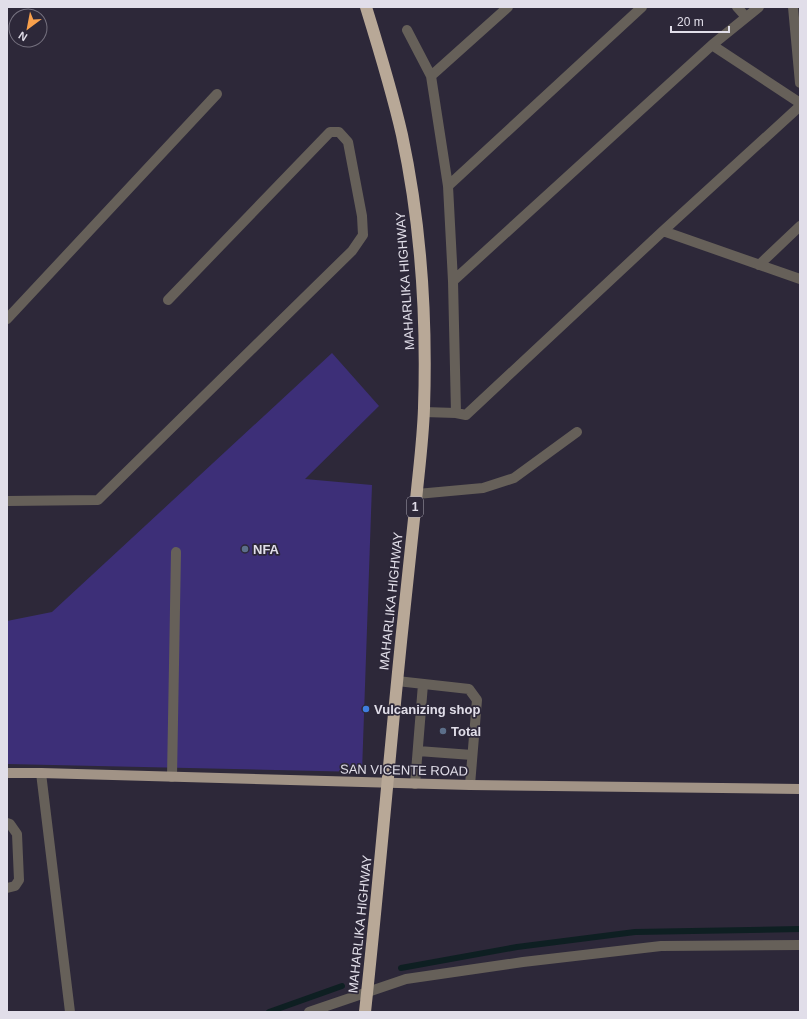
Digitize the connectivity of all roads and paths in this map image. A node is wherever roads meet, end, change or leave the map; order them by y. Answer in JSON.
{"nodes":[{"id":1,"x":366,"y":7,"type":"edge"},
{"id":2,"x":508,"y":7,"type":"edge"},
{"id":3,"x":642,"y":7,"type":"edge"},
{"id":4,"x":738,"y":7,"type":"edge"},
{"id":5,"x":759,"y":7,"type":"edge"},
{"id":6,"x":793,"y":7,"type":"edge"},
{"id":7,"x":746,"y":17,"type":"junction"},
{"id":8,"x":407,"y":30,"type":"dead end"},
{"id":9,"x":712,"y":44,"type":"junction"},
{"id":10,"x":431,"y":76,"type":"junction"},
{"id":11,"x":800,"y":83,"type":"edge"},
{"id":12,"x":217,"y":94,"type":"dead end"},
{"id":13,"x":800,"y":104,"type":"edge"},
{"id":14,"x":448,"y":186,"type":"junction"},
{"id":15,"x":800,"y":226,"type":"edge"},
{"id":16,"x":663,"y":231,"type":"junction"},
{"id":17,"x":759,"y":265,"type":"junction"},
{"id":18,"x":800,"y":280,"type":"edge"},
{"id":19,"x":453,"y":281,"type":"junction"},
{"id":20,"x":168,"y":300,"type":"dead end"},
{"id":21,"x":7,"y":319,"type":"edge"},
{"id":22,"x":424,"y":412,"type":"junction"},
{"id":23,"x":456,"y":413,"type":"junction"},
{"id":24,"x":577,"y":432,"type":"dead end"},
{"id":25,"x":417,"y":494,"type":"junction"},
{"id":26,"x":7,"y":501,"type":"edge"},
{"id":27,"x":176,"y":552,"type":"dead end"},
{"id":28,"x":397,"y":681,"type":"junction"},
{"id":29,"x":423,"y":684,"type":"junction"},
{"id":30,"x":418,"y":751,"type":"junction"},
{"id":31,"x":472,"y":755,"type":"junction"},
{"id":32,"x":41,"y":773,"type":"junction"},
{"id":33,"x":7,"y":774,"type":"edge"},
{"id":34,"x":172,"y":777,"type":"junction"},
{"id":35,"x":388,"y":783,"type":"junction"},
{"id":36,"x":415,"y":784,"type":"junction"},
{"id":37,"x":470,"y":785,"type":"junction"},
{"id":38,"x":800,"y":789,"type":"edge"},
{"id":39,"x":7,"y":823,"type":"edge"},
{"id":40,"x":7,"y":888,"type":"edge"},
{"id":41,"x":800,"y":945,"type":"edge"},
{"id":42,"x":368,"y":991,"type":"junction"},
{"id":43,"x":70,"y":1012,"type":"edge"},
{"id":44,"x":309,"y":1012,"type":"edge"},
{"id":45,"x":365,"y":1012,"type":"edge"}],
"edges":[{"from":1,"to":22,"type":"highway","name":"MAHARLIKA HIGHWAY","number":"1"},
{"from":2,"to":10,"type":"street"},
{"from":3,"to":14,"type":"street"},
{"from":4,"to":7,"type":"street"},
{"from":5,"to":7,"type":"street"},
{"from":6,"to":11,"type":"street"},
{"from":7,"to":9,"type":"street"},
{"from":8,"to":10,"type":"street"},
{"from":9,"to":13,"type":"street"},
{"from":9,"to":19,"type":"street"},
{"from":10,"to":14,"type":"street"},
{"from":12,"to":21,"type":"street"},
{"from":13,"to":16,"type":"street"},
{"from":14,"to":19,"type":"street"},
{"from":15,"to":17,"type":"street"},
{"from":16,"to":17,"type":"street"},
{"from":16,"to":23,"type":"street"},
{"from":17,"to":18,"type":"street"},
{"from":19,"to":23,"type":"street"},
{"from":20,"to":26,"type":"street"},
{"from":22,"to":23,"type":"street"},
{"from":22,"to":25,"type":"highway","name":"MAHARLIKA HIGHWAY","number":"1"},
{"from":24,"to":25,"type":"street"},
{"from":25,"to":28,"type":"highway","name":"MAHARLIKA HIGHWAY","number":"1"},
{"from":27,"to":34,"type":"street"},
{"from":28,"to":29,"type":"street"},
{"from":28,"to":35,"type":"highway","name":"MAHARLIKA HIGHWAY","number":"1"},
{"from":29,"to":30,"type":"street"},
{"from":29,"to":31,"type":"street"},
{"from":30,"to":31,"type":"street"},
{"from":30,"to":36,"type":"street"},
{"from":31,"to":37,"type":"street"},
{"from":32,"to":33,"type":"main road","name":"SAN VICENTE ROAD"},
{"from":32,"to":34,"type":"main road","name":"SAN VICENTE ROAD"},
{"from":32,"to":43,"type":"street"},
{"from":34,"to":35,"type":"main road","name":"SAN VICENTE ROAD"},
{"from":35,"to":36,"type":"main road","name":"SAN VICENTE ROAD"},
{"from":35,"to":42,"type":"highway","name":"MAHARLIKA HIGHWAY","number":"1"},
{"from":36,"to":37,"type":"main road","name":"SAN VICENTE ROAD"},
{"from":37,"to":38,"type":"main road","name":"SAN VICENTE ROAD"},
{"from":39,"to":40,"type":"street"},
{"from":41,"to":42,"type":"street"},
{"from":42,"to":44,"type":"street"},
{"from":42,"to":45,"type":"highway","name":"MAHARLIKA HIGHWAY","number":"1"}]}
